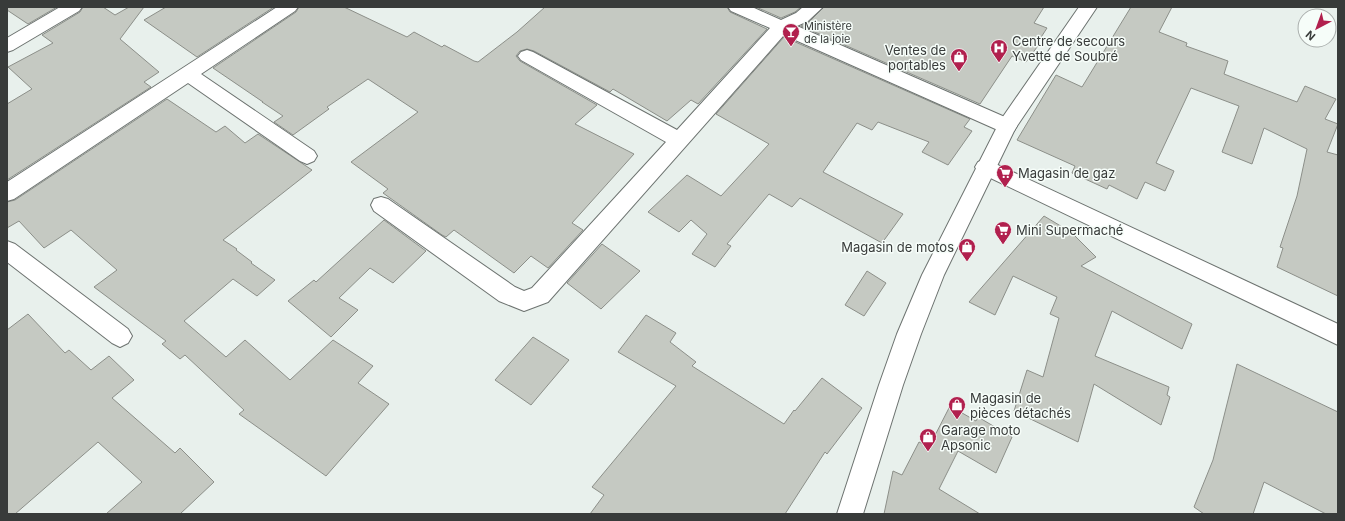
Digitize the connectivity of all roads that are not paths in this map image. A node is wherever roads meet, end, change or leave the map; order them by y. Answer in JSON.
{"nodes":[{"id":1,"x":73,"y":7,"type":"edge"},
{"id":2,"x":290,"y":7,"type":"edge"},
{"id":3,"x":737,"y":7,"type":"edge"},
{"id":4,"x":814,"y":7,"type":"edge"},
{"id":5,"x":1088,"y":7,"type":"edge"},
{"id":6,"x":781,"y":27,"type":"junction"},
{"id":7,"x":7,"y":46,"type":"edge"},
{"id":8,"x":527,"y":56,"type":"dead end"},
{"id":9,"x":188,"y":74,"type":"junction"},
{"id":10,"x":1007,"y":126,"type":"junction"},
{"id":11,"x":679,"y":140,"type":"junction"},
{"id":12,"x":307,"y":156,"type":"dead end"},
{"id":13,"x":985,"y":167,"type":"junction"},
{"id":14,"x":7,"y":193,"type":"edge"},
{"id":15,"x":381,"y":205,"type":"dead end"},
{"id":16,"x":7,"y":250,"type":"edge"},
{"id":17,"x":1338,"y":335,"type":"edge"},
{"id":18,"x":120,"y":336,"type":"dead end"},
{"id":19,"x":850,"y":514,"type":"edge"}],
"edges":[{"from":1,"to":7,"type":"street"},
{"from":2,"to":9,"type":"street"},
{"from":3,"to":6,"type":"street"},
{"from":4,"to":6,"type":"street"},
{"from":5,"to":10,"type":"street"},
{"from":6,"to":10,"type":"street"},
{"from":6,"to":11,"type":"street"},
{"from":8,"to":11,"type":"street"},
{"from":9,"to":12,"type":"street"},
{"from":9,"to":14,"type":"street"},
{"from":10,"to":13,"type":"street"},
{"from":11,"to":15,"type":"street"},
{"from":13,"to":17,"type":"street"},
{"from":13,"to":19,"type":"street"},
{"from":16,"to":18,"type":"street"}]}
